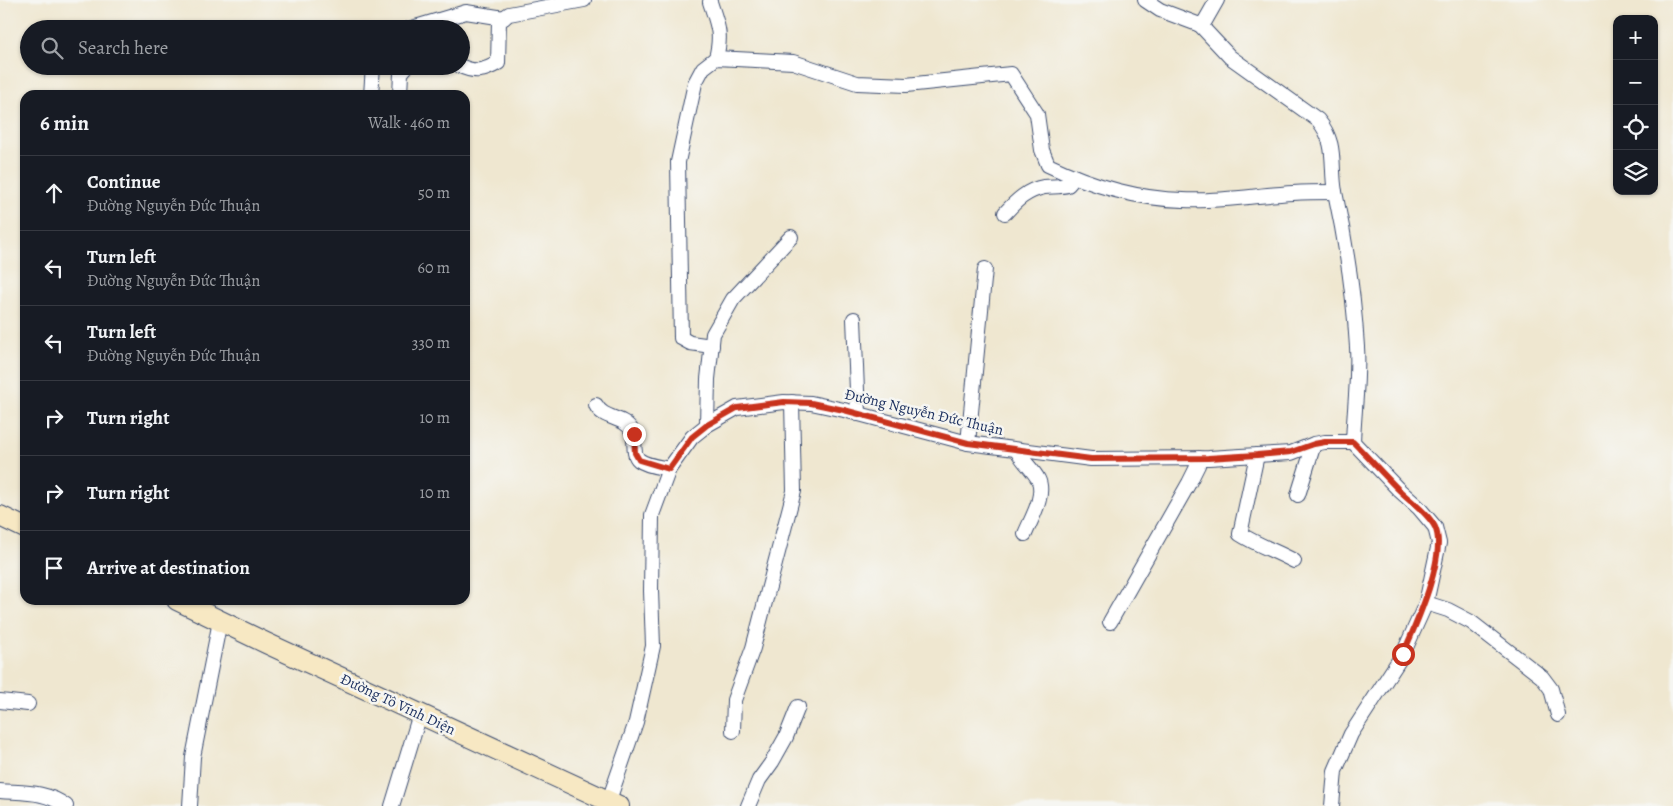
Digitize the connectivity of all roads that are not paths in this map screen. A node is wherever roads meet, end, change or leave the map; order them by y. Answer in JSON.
{"nodes":[{"id":1,"x":584,"y":0,"type":"edge"},
{"id":2,"x":1145,"y":0,"type":"edge"},
{"id":3,"x":1217,"y":0,"type":"edge"},
{"id":4,"x":712,"y":1,"type":"edge"},
{"id":5,"x":504,"y":18,"type":"junction"},
{"id":6,"x":439,"y":20,"type":"edge"},
{"id":7,"x":1200,"y":25,"type":"junction"},
{"id":8,"x":716,"y":58,"type":"junction"},
{"id":9,"x":470,"y":70,"type":"edge"},
{"id":10,"x":372,"y":75,"type":"edge"},
{"id":11,"x":402,"y":75,"type":"edge"},
{"id":12,"x":371,"y":90,"type":"edge"},
{"id":13,"x":400,"y":90,"type":"edge"},
{"id":14,"x":1075,"y":178,"type":"junction"},
{"id":15,"x":1335,"y":192,"type":"junction"},
{"id":16,"x":1005,"y":213,"type":"dead end"},
{"id":17,"x":791,"y":237,"type":"dead end"},
{"id":18,"x":985,"y":269,"type":"dead end"},
{"id":19,"x":854,"y":319,"type":"dead end"},
{"id":20,"x":712,"y":346,"type":"junction"},
{"id":21,"x":792,"y":402,"type":"junction"},
{"id":22,"x":596,"y":405,"type":"dead end"},
{"id":23,"x":858,"y":414,"type":"junction"},
{"id":24,"x":707,"y":425,"type":"junction"},
{"id":25,"x":1353,"y":442,"type":"junction"},
{"id":26,"x":968,"y":443,"type":"junction"},
{"id":27,"x":1314,"y":444,"type":"junction"},
{"id":28,"x":1017,"y":450,"type":"junction"},
{"id":29,"x":1257,"y":455,"type":"junction"},
{"id":30,"x":1199,"y":458,"type":"junction"},
{"id":31,"x":669,"y":469,"type":"junction"},
{"id":32,"x":1298,"y":495,"type":"dead end"},
{"id":33,"x":0,"y":516,"type":"edge"},
{"id":34,"x":20,"y":526,"type":"edge"},
{"id":35,"x":1025,"y":534,"type":"dead end"},
{"id":36,"x":1294,"y":561,"type":"dead end"},
{"id":37,"x":1426,"y":603,"type":"junction"},
{"id":38,"x":187,"y":605,"type":"edge"},
{"id":39,"x":220,"y":621,"type":"junction"},
{"id":40,"x":1110,"y":622,"type":"dead end"},
{"id":41,"x":0,"y":701,"type":"edge"},
{"id":42,"x":28,"y":704,"type":"dead end"},
{"id":43,"x":798,"y":707,"type":"dead end"},
{"id":44,"x":420,"y":714,"type":"junction"},
{"id":45,"x":1558,"y":715,"type":"dead end"},
{"id":46,"x":733,"y":731,"type":"dead end"},
{"id":47,"x":0,"y":791,"type":"edge"},
{"id":48,"x":611,"y":804,"type":"edge"},
{"id":49,"x":66,"y":806,"type":"edge"},
{"id":50,"x":190,"y":806,"type":"edge"},
{"id":51,"x":392,"y":806,"type":"edge"},
{"id":52,"x":748,"y":806,"type":"edge"},
{"id":53,"x":1332,"y":806,"type":"edge"}],
"edges":[{"from":1,"to":5,"type":"street"},
{"from":2,"to":7,"type":"street"},
{"from":3,"to":7,"type":"street"},
{"from":4,"to":8,"type":"street"},
{"from":5,"to":6,"type":"street"},
{"from":5,"to":9,"type":"street"},
{"from":7,"to":15,"type":"street"},
{"from":8,"to":14,"type":"street"},
{"from":8,"to":20,"type":"street"},
{"from":10,"to":12,"type":"street"},
{"from":11,"to":13,"type":"street"},
{"from":14,"to":15,"type":"street"},
{"from":14,"to":16,"type":"street"},
{"from":15,"to":25,"type":"street"},
{"from":17,"to":20,"type":"street"},
{"from":18,"to":26,"type":"street"},
{"from":19,"to":23,"type":"street"},
{"from":20,"to":24,"type":"street"},
{"from":21,"to":23,"type":"street","name":"Đường Nguyễn Đức Thuận"},
{"from":21,"to":24,"type":"street","name":"Đường Nguyễn Đức Thuận"},
{"from":21,"to":46,"type":"street"},
{"from":22,"to":31,"type":"street"},
{"from":23,"to":26,"type":"street","name":"Đường Nguyễn Đức Thuận"},
{"from":24,"to":31,"type":"street","name":"Đường Nguyễn Đức Thuận"},
{"from":25,"to":27,"type":"street","name":"Đường Nguyễn Đức Thuận"},
{"from":25,"to":37,"type":"street"},
{"from":26,"to":28,"type":"street","name":"Đường Nguyễn Đức Thuận"},
{"from":27,"to":29,"type":"street","name":"Đường Nguyễn Đức Thuận"},
{"from":27,"to":32,"type":"street"},
{"from":28,"to":30,"type":"street","name":"Đường Nguyễn Đức Thuận"},
{"from":28,"to":35,"type":"street"},
{"from":29,"to":30,"type":"street","name":"Đường Nguyễn Đức Thuận"},
{"from":29,"to":36,"type":"street"},
{"from":30,"to":40,"type":"street"},
{"from":31,"to":48,"type":"street","name":"Đường Nguyễn Đức Thuận"},
{"from":33,"to":34,"type":"main road"},
{"from":37,"to":45,"type":"street"},
{"from":37,"to":53,"type":"street"},
{"from":38,"to":39,"type":"main road","name":"Đường Tô Vĩnh Diện"},
{"from":39,"to":44,"type":"main road","name":"Đường Tô Vĩnh Diện"},
{"from":39,"to":50,"type":"street"},
{"from":41,"to":42,"type":"street"},
{"from":43,"to":52,"type":"street"},
{"from":44,"to":48,"type":"main road","name":"Đường Tô Vĩnh Diện"},
{"from":44,"to":51,"type":"street"},
{"from":47,"to":49,"type":"street"}]}
